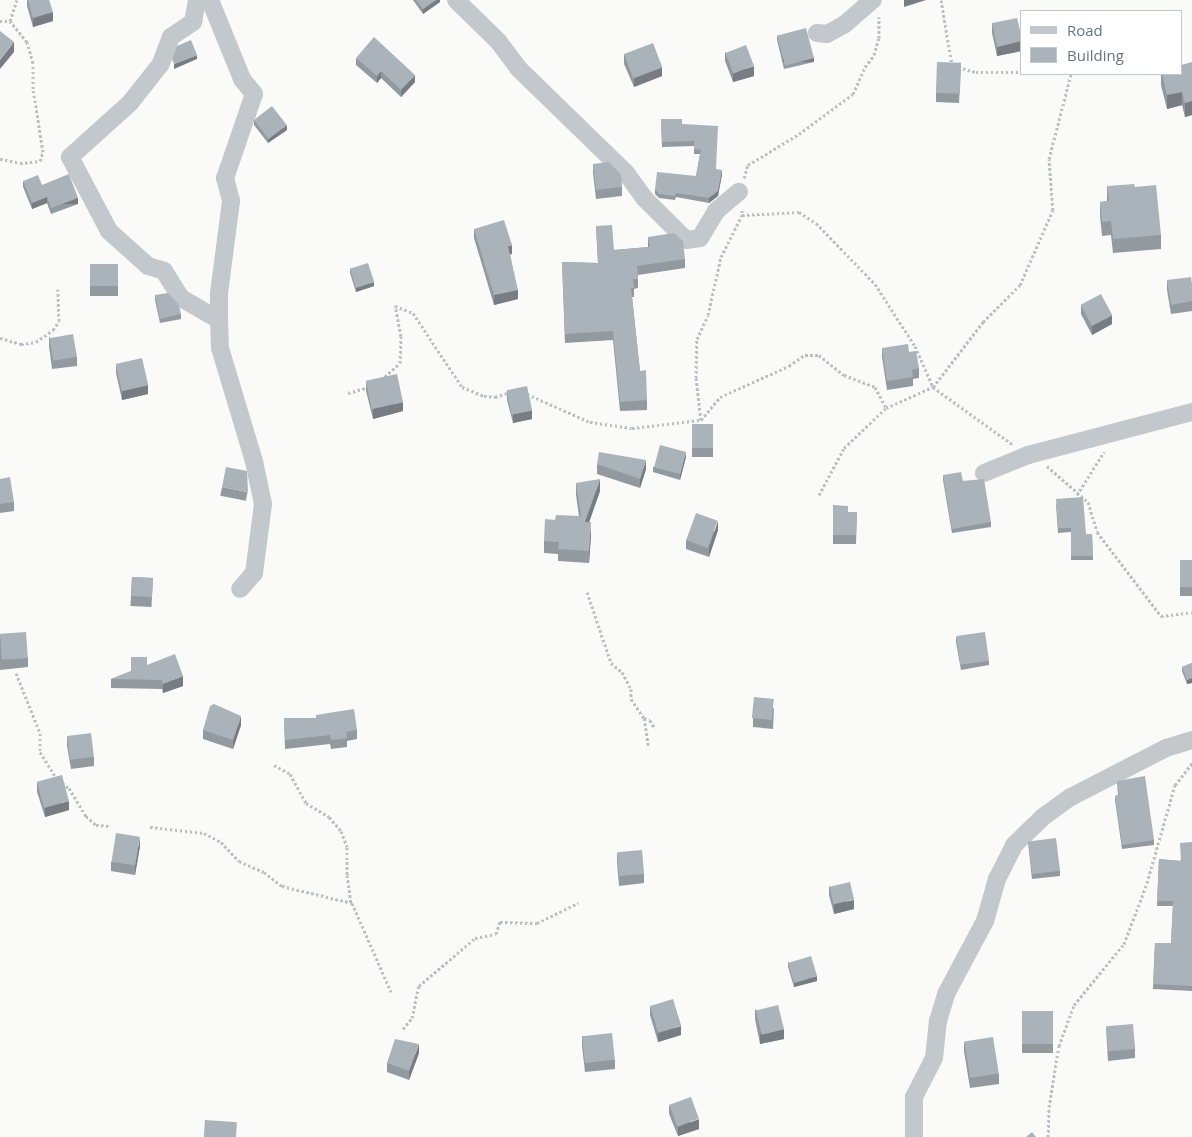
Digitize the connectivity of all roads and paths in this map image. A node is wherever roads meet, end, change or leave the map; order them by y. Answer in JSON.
{"nodes":[{"id":1,"x":17,"y":0,"type":"edge"},
{"id":2,"x":197,"y":0,"type":"edge"},
{"id":3,"x":210,"y":0,"type":"edge"},
{"id":4,"x":456,"y":0,"type":"edge"},
{"id":5,"x":941,"y":0,"type":"edge"},
{"id":6,"x":876,"y":4,"type":"edge"},
{"id":7,"x":0,"y":21,"type":"edge"},
{"id":8,"x":10,"y":21,"type":"junction"},
{"id":9,"x":817,"y":33,"type":"dead end"},
{"id":10,"x":1020,"y":72,"type":"edge"},
{"id":11,"x":1071,"y":75,"type":"edge"},
{"id":12,"x":0,"y":159,"type":"edge"},
{"id":13,"x":739,"y":192,"type":"junction"},
{"id":14,"x":742,"y":215,"type":"junction"},
{"id":15,"x":58,"y":289,"type":"dead end"},
{"id":16,"x":218,"y":320,"type":"junction"},
{"id":17,"x":0,"y":338,"type":"edge"},
{"id":18,"x":933,"y":387,"type":"junction"},
{"id":19,"x":348,"y":393,"type":"dead end"},
{"id":20,"x":886,"y":408,"type":"junction"},
{"id":21,"x":1192,"y":412,"type":"edge"},
{"id":22,"x":702,"y":420,"type":"junction"},
{"id":23,"x":1116,"y":432,"type":"junction"},
{"id":24,"x":1031,"y":454,"type":"junction"},
{"id":25,"x":984,"y":473,"type":"dead end"},
{"id":26,"x":819,"y":495,"type":"dead end"},
{"id":27,"x":1077,"y":495,"type":"junction"},
{"id":28,"x":240,"y":589,"type":"dead end"},
{"id":29,"x":587,"y":592,"type":"dead end"},
{"id":30,"x":1192,"y":612,"type":"edge"},
{"id":31,"x":16,"y":673,"type":"dead end"},
{"id":32,"x":644,"y":718,"type":"junction"},
{"id":33,"x":655,"y":729,"type":"dead end"},
{"id":34,"x":1192,"y":740,"type":"edge"},
{"id":35,"x":649,"y":748,"type":"dead end"},
{"id":36,"x":1192,"y":763,"type":"edge"},
{"id":37,"x":274,"y":765,"type":"dead end"},
{"id":38,"x":109,"y":826,"type":"dead end"},
{"id":39,"x":150,"y":827,"type":"dead end"},
{"id":40,"x":352,"y":903,"type":"junction"},
{"id":41,"x":578,"y":903,"type":"dead end"},
{"id":42,"x":391,"y":992,"type":"dead end"},
{"id":43,"x":403,"y":1029,"type":"dead end"},
{"id":44,"x":914,"y":1137,"type":"edge"},
{"id":45,"x":1048,"y":1137,"type":"edge"}],
"edges":[{"from":1,"to":8,"type":"path"},
{"from":2,"to":16,"type":"street"},
{"from":3,"to":16,"type":"street"},
{"from":4,"to":13,"type":"street"},
{"from":5,"to":10,"type":"path"},
{"from":6,"to":9,"type":"street"},
{"from":6,"to":13,"type":"path"},
{"from":7,"to":8,"type":"path"},
{"from":8,"to":12,"type":"path"},
{"from":11,"to":18,"type":"path"},
{"from":13,"to":14,"type":"path"},
{"from":14,"to":18,"type":"path"},
{"from":14,"to":22,"type":"path"},
{"from":15,"to":17,"type":"path"},
{"from":16,"to":28,"type":"street"},
{"from":18,"to":20,"type":"path"},
{"from":18,"to":24,"type":"path"},
{"from":19,"to":22,"type":"path"},
{"from":20,"to":22,"type":"path"},
{"from":20,"to":26,"type":"path"},
{"from":21,"to":23,"type":"street"},
{"from":23,"to":24,"type":"street"},
{"from":23,"to":27,"type":"path"},
{"from":24,"to":25,"type":"street"},
{"from":24,"to":27,"type":"path"},
{"from":27,"to":30,"type":"path"},
{"from":29,"to":32,"type":"path"},
{"from":31,"to":38,"type":"path"},
{"from":32,"to":33,"type":"path"},
{"from":32,"to":35,"type":"path"},
{"from":34,"to":44,"type":"street"},
{"from":36,"to":45,"type":"path"},
{"from":37,"to":40,"type":"path"},
{"from":39,"to":40,"type":"path"},
{"from":40,"to":42,"type":"path"},
{"from":41,"to":43,"type":"path"}]}
